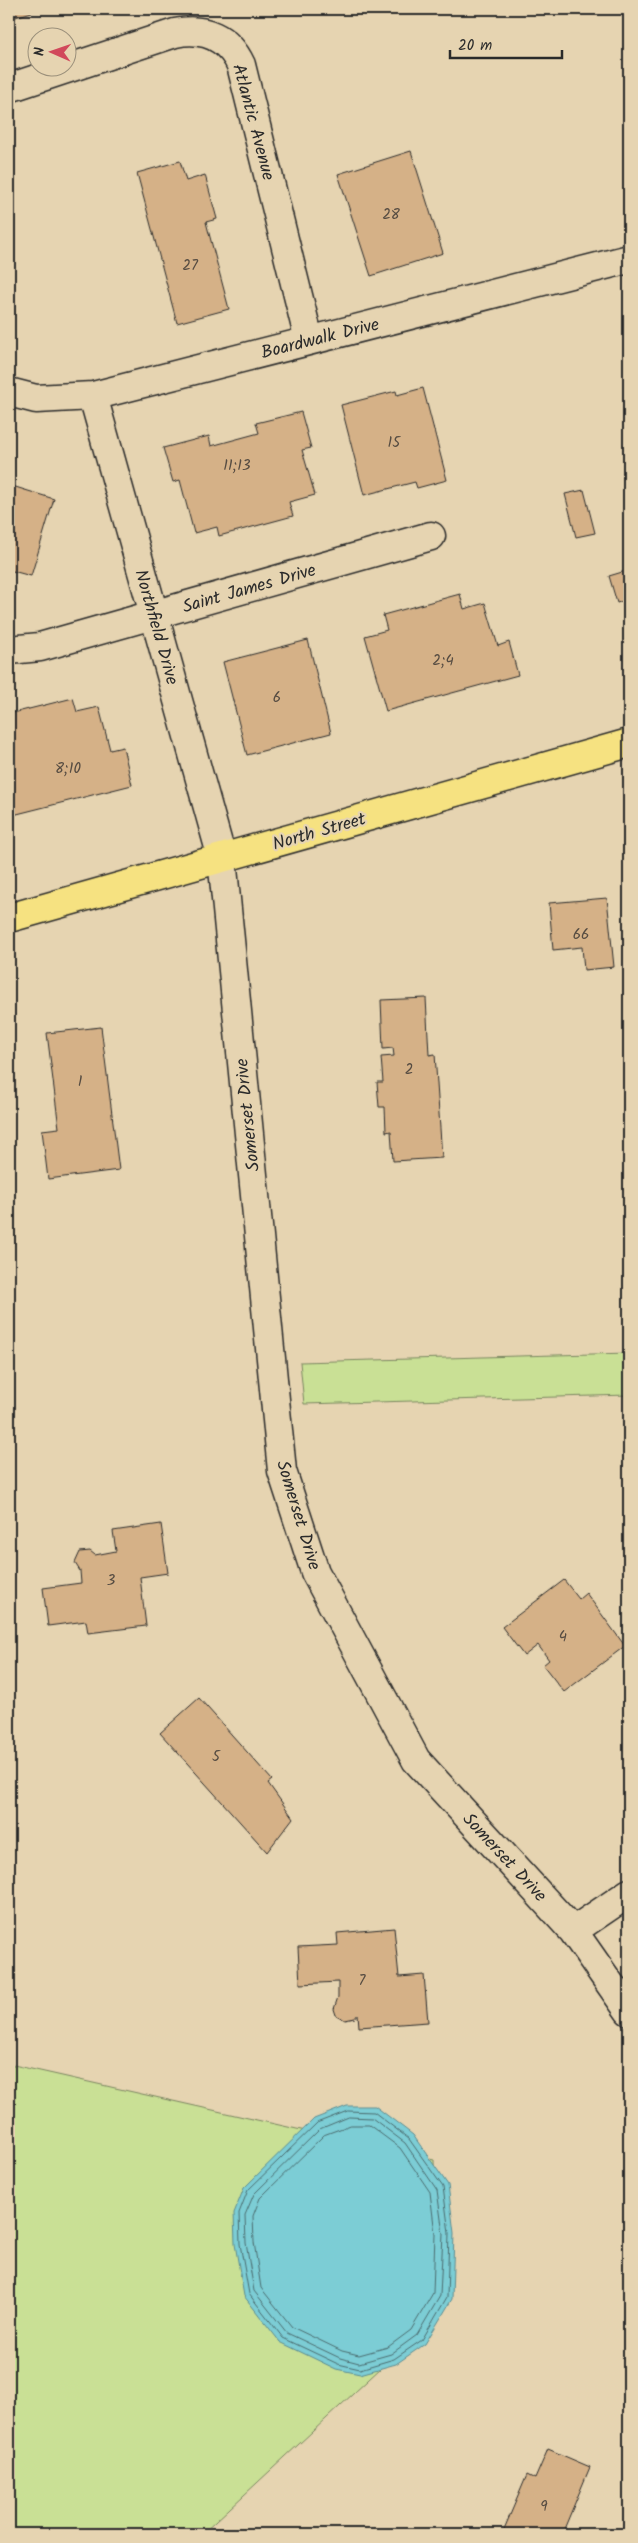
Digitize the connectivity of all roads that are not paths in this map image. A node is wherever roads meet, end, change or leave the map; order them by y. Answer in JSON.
{"nodes":[{"id":1,"x":9,"y":88,"type":"edge"},
{"id":2,"x":629,"y":259,"type":"edge"},
{"id":3,"x":310,"y":340,"type":"junction"},
{"id":4,"x":9,"y":392,"type":"edge"},
{"id":5,"x":92,"y":396,"type":"junction"},
{"id":6,"x":431,"y":536,"type":"dead end"},
{"id":7,"x":154,"y":615,"type":"junction"},
{"id":8,"x":9,"y":650,"type":"edge"},
{"id":9,"x":629,"y":743,"type":"edge"},
{"id":10,"x":222,"y":858,"type":"junction"},
{"id":11,"x":9,"y":918,"type":"edge"},
{"id":12,"x":629,"y":1893,"type":"edge"},
{"id":13,"x":573,"y":1931,"type":"junction"},
{"id":14,"x":629,"y":2011,"type":"edge"}],
"edges":[{"from":1,"to":3,"type":"street","name":"Atlantic Avenue"},
{"from":2,"to":3,"type":"street","name":"Boardwalk Drive"},
{"from":3,"to":5,"type":"street","name":"Boardwalk Drive"},
{"from":4,"to":5,"type":"street","name":"Boardwalk Drive"},
{"from":5,"to":7,"type":"street","name":"Northfield Drive"},
{"from":6,"to":7,"type":"street","name":"Saint James Drive"},
{"from":7,"to":8,"type":"street","name":"Saint James Drive"},
{"from":7,"to":10,"type":"street","name":"Northfield Drive"},
{"from":9,"to":10,"type":"main road","name":"North Street"},
{"from":10,"to":11,"type":"main road","name":"North Street"},
{"from":10,"to":13,"type":"street","name":"Somerset Drive"},
{"from":12,"to":13,"type":"street"},
{"from":13,"to":14,"type":"street","name":"Somerset Drive"}]}
